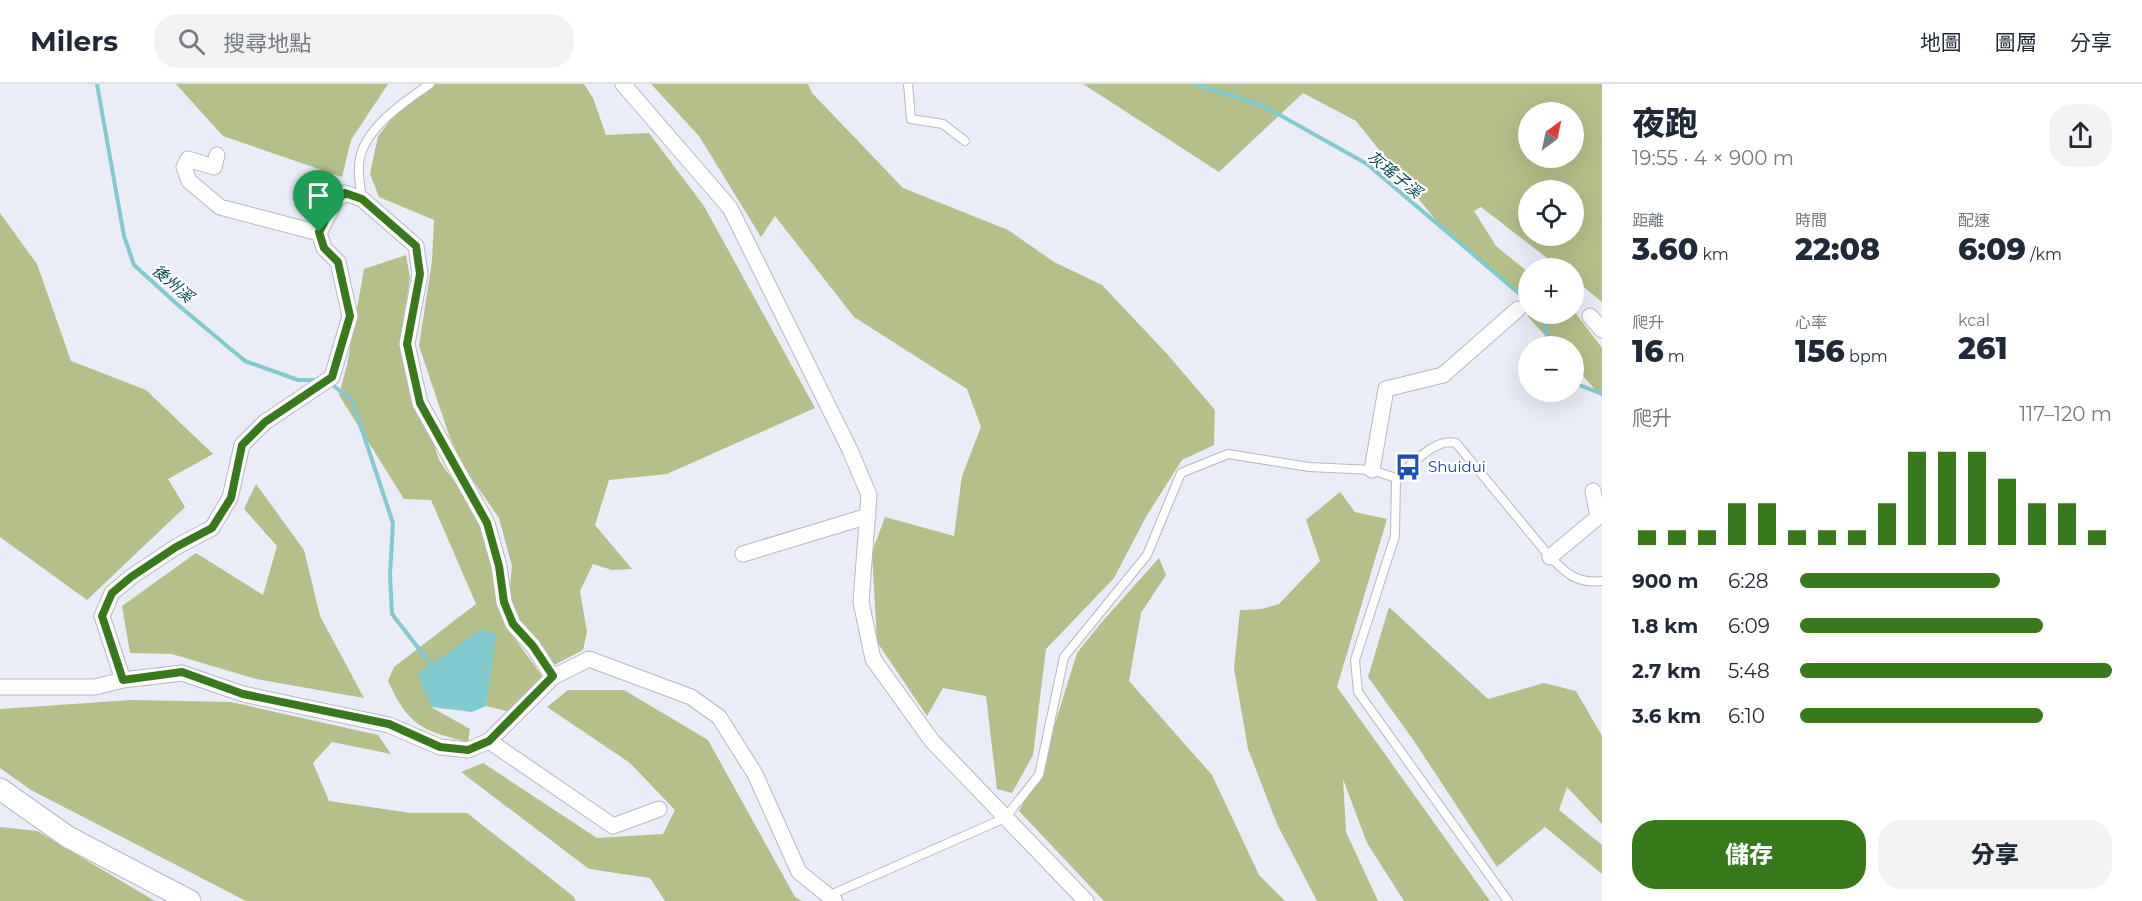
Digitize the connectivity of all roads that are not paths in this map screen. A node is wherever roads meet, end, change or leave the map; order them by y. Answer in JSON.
{"nodes":[{"id":1,"x":430,"y":84,"type":"edge"},
{"id":2,"x":623,"y":84,"type":"edge"},
{"id":3,"x":908,"y":84,"type":"edge"},
{"id":4,"x":965,"y":141,"type":"dead end"},
{"id":5,"x":217,"y":155,"type":"dead end"},
{"id":6,"x":362,"y":199,"type":"junction"},
{"id":7,"x":319,"y":232,"type":"junction"},
{"id":8,"x":1518,"y":309,"type":"dead end"},
{"id":9,"x":1590,"y":316,"type":"dead end"},
{"id":10,"x":1602,"y":330,"type":"edge"},
{"id":11,"x":1372,"y":470,"type":"junction"},
{"id":12,"x":1396,"y":478,"type":"junction"},
{"id":13,"x":1593,"y":491,"type":"dead end"},
{"id":14,"x":868,"y":516,"type":"junction"},
{"id":15,"x":743,"y":554,"type":"dead end"},
{"id":16,"x":1550,"y":557,"type":"junction"},
{"id":17,"x":1602,"y":581,"type":"edge"},
{"id":18,"x":553,"y":676,"type":"junction"},
{"id":19,"x":123,"y":680,"type":"junction"},
{"id":20,"x":0,"y":687,"type":"edge"},
{"id":21,"x":489,"y":741,"type":"junction"},
{"id":22,"x":0,"y":789,"type":"edge"},
{"id":23,"x":659,"y":809,"type":"dead end"},
{"id":24,"x":1005,"y":818,"type":"junction"},
{"id":25,"x":831,"y":899,"type":"edge"},
{"id":26,"x":190,"y":901,"type":"edge"},
{"id":27,"x":1086,"y":901,"type":"edge"},
{"id":28,"x":1508,"y":901,"type":"edge"}],
"edges":[{"from":1,"to":6,"type":"lane"},
{"from":2,"to":14,"type":"street"},
{"from":3,"to":4,"type":"lane"},
{"from":5,"to":7,"type":"street"},
{"from":6,"to":7,"type":"street"},
{"from":6,"to":18,"type":"street"},
{"from":7,"to":19,"type":"street"},
{"from":8,"to":11,"type":"street"},
{"from":9,"to":10,"type":"street"},
{"from":11,"to":12,"type":"lane"},
{"from":11,"to":24,"type":"lane"},
{"from":12,"to":16,"type":"lane"},
{"from":12,"to":28,"type":"lane"},
{"from":13,"to":16,"type":"street"},
{"from":14,"to":15,"type":"street"},
{"from":14,"to":24,"type":"street"},
{"from":16,"to":17,"type":"lane"},
{"from":18,"to":21,"type":"street"},
{"from":18,"to":25,"type":"street"},
{"from":19,"to":20,"type":"street"},
{"from":19,"to":21,"type":"street"},
{"from":21,"to":23,"type":"street"},
{"from":22,"to":26,"type":"street"},
{"from":24,"to":25,"type":"lane"},
{"from":24,"to":27,"type":"street"}]}
